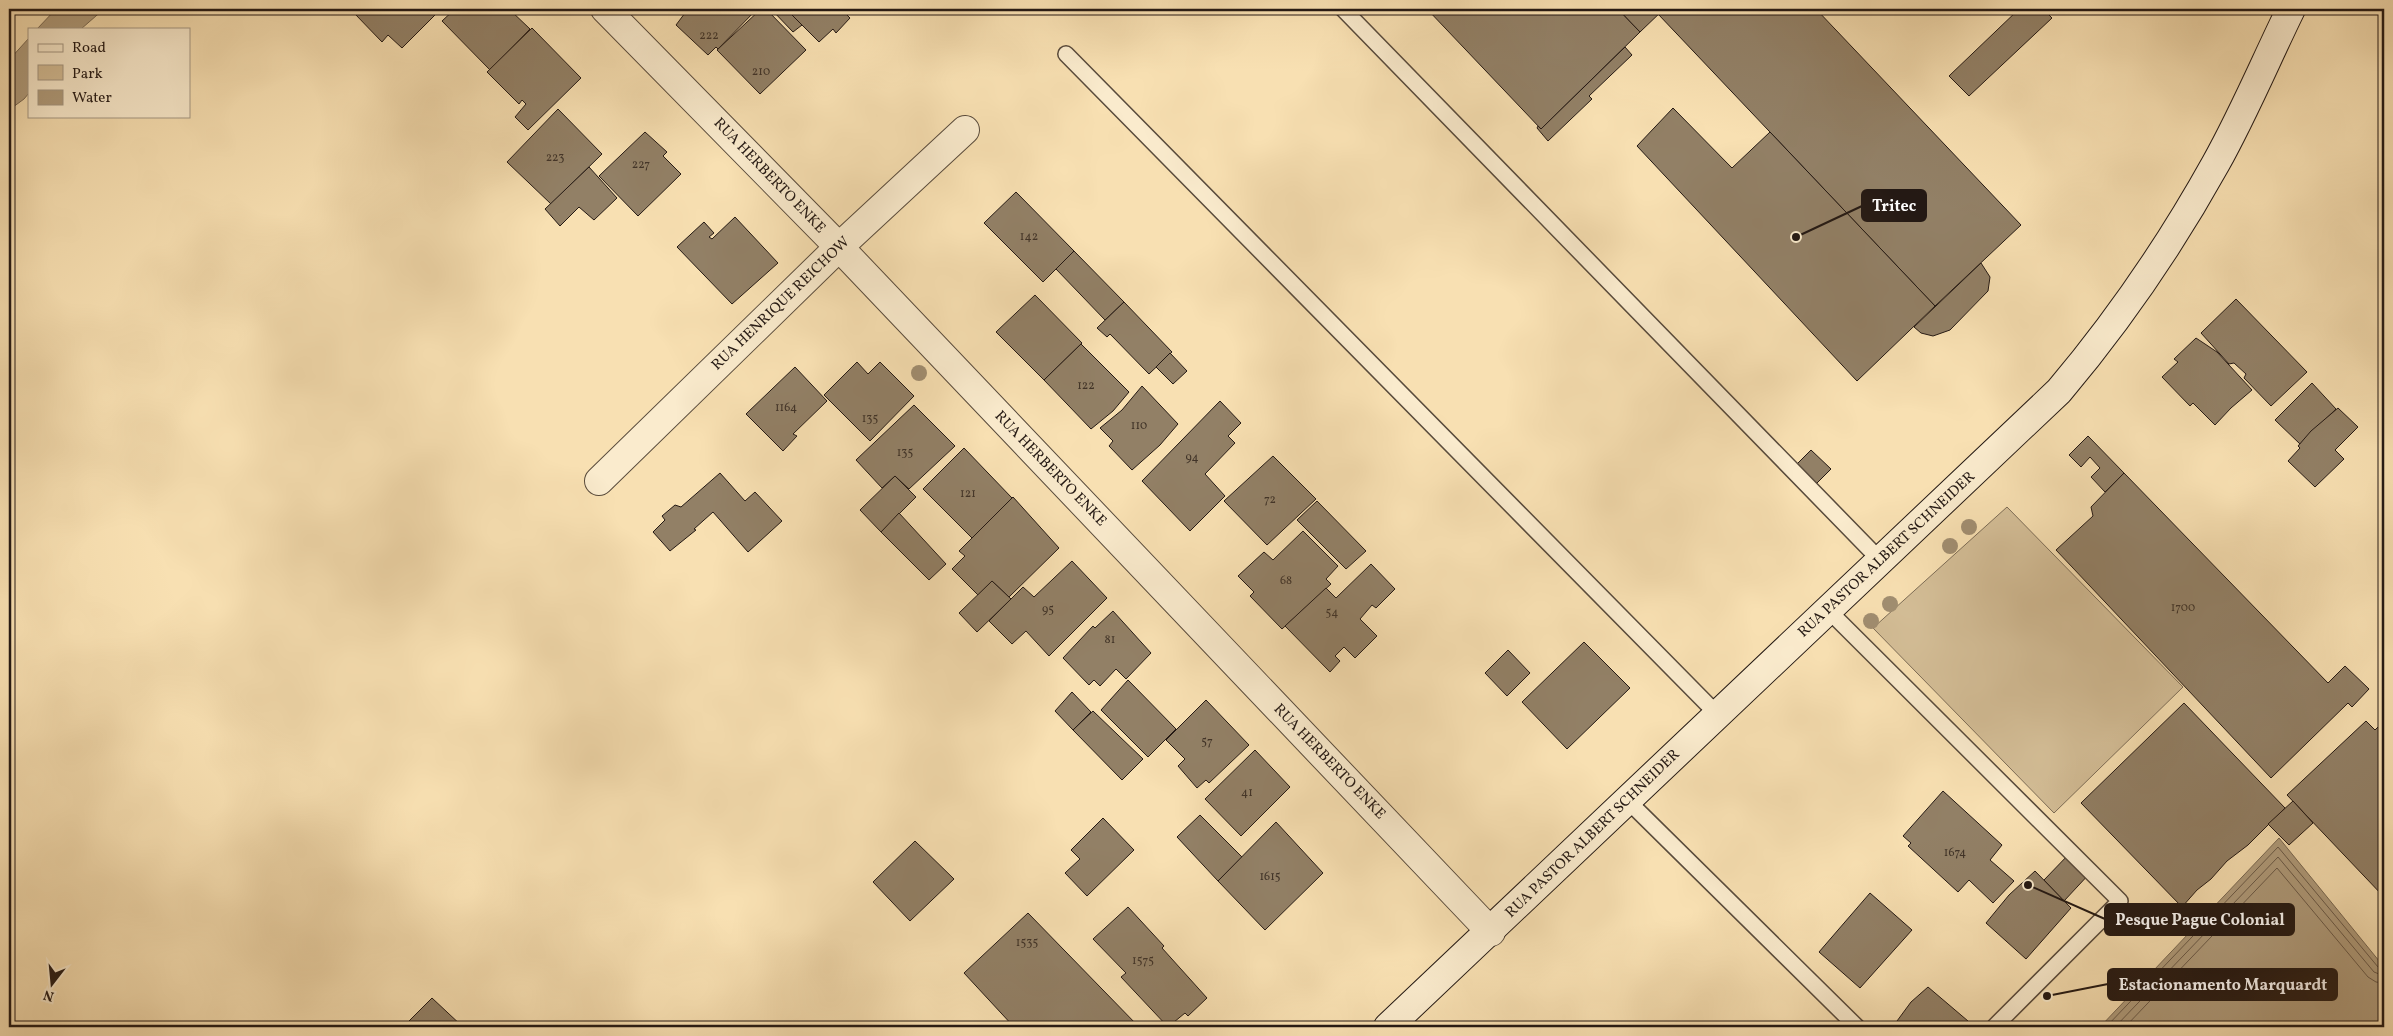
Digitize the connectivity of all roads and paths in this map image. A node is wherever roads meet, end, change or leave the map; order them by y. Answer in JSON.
{"nodes":[{"id":1,"x":605,"y":9,"type":"edge"},
{"id":2,"x":1343,"y":9,"type":"edge"},
{"id":3,"x":2291,"y":9,"type":"edge"},
{"id":4,"x":1066,"y":54,"type":"dead end"},
{"id":5,"x":965,"y":130,"type":"dead end"},
{"id":6,"x":839,"y":248,"type":"junction"},
{"id":7,"x":598,"y":481,"type":"dead end"},
{"id":8,"x":1880,"y":561,"type":"junction"},
{"id":9,"x":1828,"y":610,"type":"junction"},
{"id":10,"x":1718,"y":715,"type":"junction"},
{"id":11,"x":1628,"y":801,"type":"junction"},
{"id":12,"x":1491,"y":932,"type":"junction"},
{"id":13,"x":1388,"y":1027,"type":"edge"},
{"id":14,"x":1857,"y":1027,"type":"edge"},
{"id":15,"x":1994,"y":1027,"type":"edge"}],
"edges":[{"from":1,"to":6,"type":"street","name":"RUA HERBERTO ENKE"},
{"from":2,"to":8,"type":"lane"},
{"from":3,"to":8,"type":"street","name":"RUA PASTOR ALBERT SCHNEIDER"},
{"from":4,"to":10,"type":"lane"},
{"from":5,"to":6,"type":"street","name":"RUA HENRIQUE REICHOW"},
{"from":6,"to":7,"type":"street","name":"RUA HENRIQUE REICHOW"},
{"from":6,"to":12,"type":"street","name":"RUA HERBERTO ENKE"},
{"from":8,"to":9,"type":"street","name":"RUA PASTOR ALBERT SCHNEIDER"},
{"from":9,"to":10,"type":"street","name":"RUA PASTOR ALBERT SCHNEIDER"},
{"from":9,"to":15,"type":"lane"},
{"from":10,"to":11,"type":"street","name":"RUA PASTOR ALBERT SCHNEIDER"},
{"from":11,"to":12,"type":"street","name":"RUA PASTOR ALBERT SCHNEIDER"},
{"from":11,"to":14,"type":"lane"},
{"from":12,"to":13,"type":"street","name":"RUA PASTOR ALBERT SCHNEIDER"}]}
